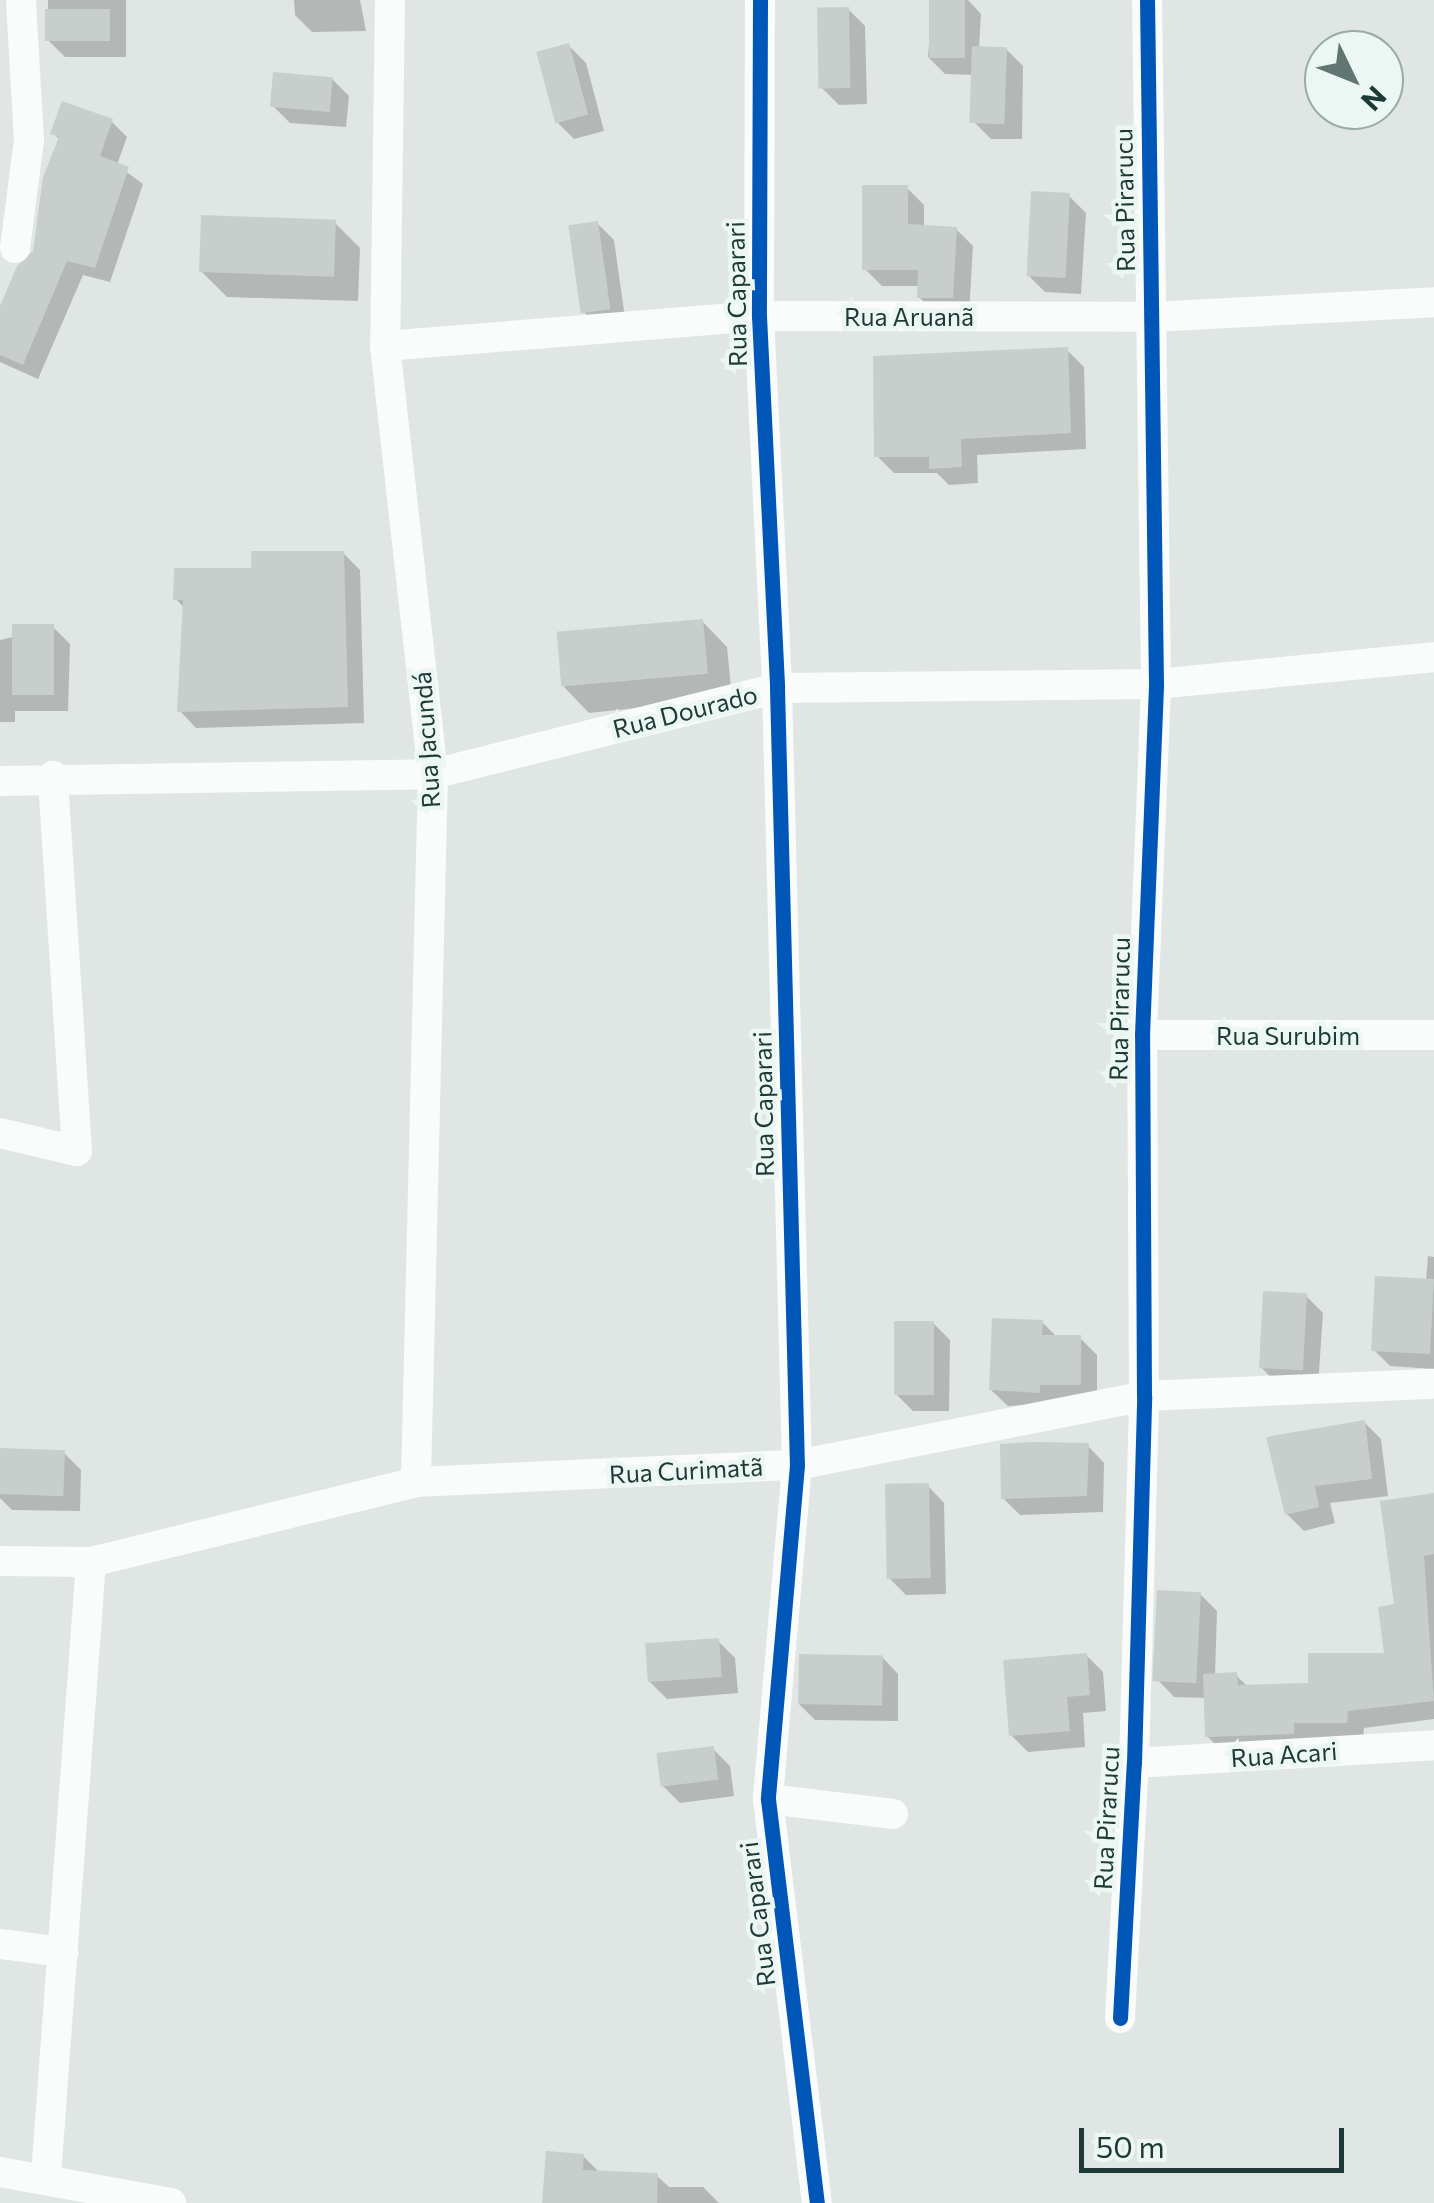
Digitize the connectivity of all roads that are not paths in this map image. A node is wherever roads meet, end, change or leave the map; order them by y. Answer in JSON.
{"nodes":[{"id":1,"x":21,"y":0,"type":"edge"},
{"id":2,"x":390,"y":0,"type":"edge"},
{"id":3,"x":760,"y":0,"type":"edge"},
{"id":4,"x":1146,"y":0,"type":"edge"},
{"id":5,"x":14,"y":248,"type":"dead end"},
{"id":6,"x":1434,"y":302,"type":"edge"},
{"id":7,"x":759,"y":316,"type":"junction"},
{"id":8,"x":1151,"y":317,"type":"junction"},
{"id":9,"x":385,"y":346,"type":"junction"},
{"id":10,"x":1434,"y":657,"type":"edge"},
{"id":11,"x":1156,"y":684,"type":"junction"},
{"id":12,"x":777,"y":688,"type":"junction"},
{"id":13,"x":433,"y":774,"type":"junction"},
{"id":14,"x":54,"y":776,"type":"junction"},
{"id":15,"x":0,"y":780,"type":"edge"},
{"id":16,"x":1142,"y":1034,"type":"junction"},
{"id":17,"x":1434,"y":1035,"type":"edge"},
{"id":18,"x":0,"y":1133,"type":"edge"},
{"id":19,"x":1434,"y":1384,"type":"edge"},
{"id":20,"x":1144,"y":1396,"type":"junction"},
{"id":21,"x":797,"y":1464,"type":"junction"},
{"id":22,"x":416,"y":1482,"type":"junction"},
{"id":23,"x":0,"y":1561,"type":"edge"},
{"id":24,"x":91,"y":1562,"type":"junction"},
{"id":25,"x":1434,"y":1744,"type":"edge"},
{"id":26,"x":1134,"y":1763,"type":"junction"},
{"id":27,"x":768,"y":1799,"type":"junction"},
{"id":28,"x":893,"y":1814,"type":"dead end"},
{"id":29,"x":0,"y":1944,"type":"edge"},
{"id":30,"x":63,"y":1952,"type":"junction"},
{"id":31,"x":1120,"y":2018,"type":"dead end"},
{"id":32,"x":0,"y":2172,"type":"edge"},
{"id":33,"x":46,"y":2176,"type":"junction"},
{"id":34,"x":171,"y":2203,"type":"edge"},
{"id":35,"x":816,"y":2203,"type":"edge"}],
"edges":[{"from":1,"to":5,"type":"street"},
{"from":2,"to":9,"type":"street","name":"Rua Jacundá"},
{"from":3,"to":7,"type":"street","name":"Rua Caparari"},
{"from":4,"to":8,"type":"street","name":"Rua Pirarucu"},
{"from":6,"to":8,"type":"street","name":"Rua Aruanã"},
{"from":7,"to":8,"type":"street","name":"Rua Aruanã"},
{"from":7,"to":9,"type":"street","name":"Rua Aruanã"},
{"from":7,"to":12,"type":"street","name":"Rua Caparari"},
{"from":8,"to":11,"type":"street","name":"Rua Pirarucu"},
{"from":9,"to":13,"type":"street","name":"Rua Jacundá"},
{"from":10,"to":11,"type":"street","name":"Rua Dourado"},
{"from":11,"to":12,"type":"street","name":"Rua Dourado"},
{"from":11,"to":16,"type":"street","name":"Rua Pirarucu"},
{"from":12,"to":13,"type":"street","name":"Rua Dourado"},
{"from":12,"to":21,"type":"street","name":"Rua Caparari"},
{"from":13,"to":14,"type":"street","name":"Rua Dourado"},
{"from":13,"to":22,"type":"street","name":"Rua Jacundá"},
{"from":14,"to":15,"type":"street","name":"Rua Dourado"},
{"from":14,"to":18,"type":"street"},
{"from":16,"to":17,"type":"street","name":"Rua Surubim"},
{"from":16,"to":20,"type":"street","name":"Rua Pirarucu"},
{"from":19,"to":20,"type":"street","name":"Rua Curimatã"},
{"from":20,"to":21,"type":"street","name":"Rua Curimatã"},
{"from":20,"to":26,"type":"street","name":"Rua Pirarucu"},
{"from":21,"to":22,"type":"street","name":"Rua Curimatã"},
{"from":21,"to":27,"type":"street","name":"Rua Caparari"},
{"from":22,"to":24,"type":"street","name":"Rua Curimatã"},
{"from":23,"to":24,"type":"street","name":"Rua Curimatã"},
{"from":24,"to":30,"type":"street"},
{"from":25,"to":26,"type":"street","name":"Rua Acari"},
{"from":26,"to":31,"type":"street","name":"Rua Pirarucu"},
{"from":27,"to":28,"type":"street"},
{"from":27,"to":35,"type":"street","name":"Rua Caparari"},
{"from":29,"to":30,"type":"street"},
{"from":30,"to":33,"type":"street"},
{"from":32,"to":33,"type":"street"},
{"from":33,"to":34,"type":"street"}]}
